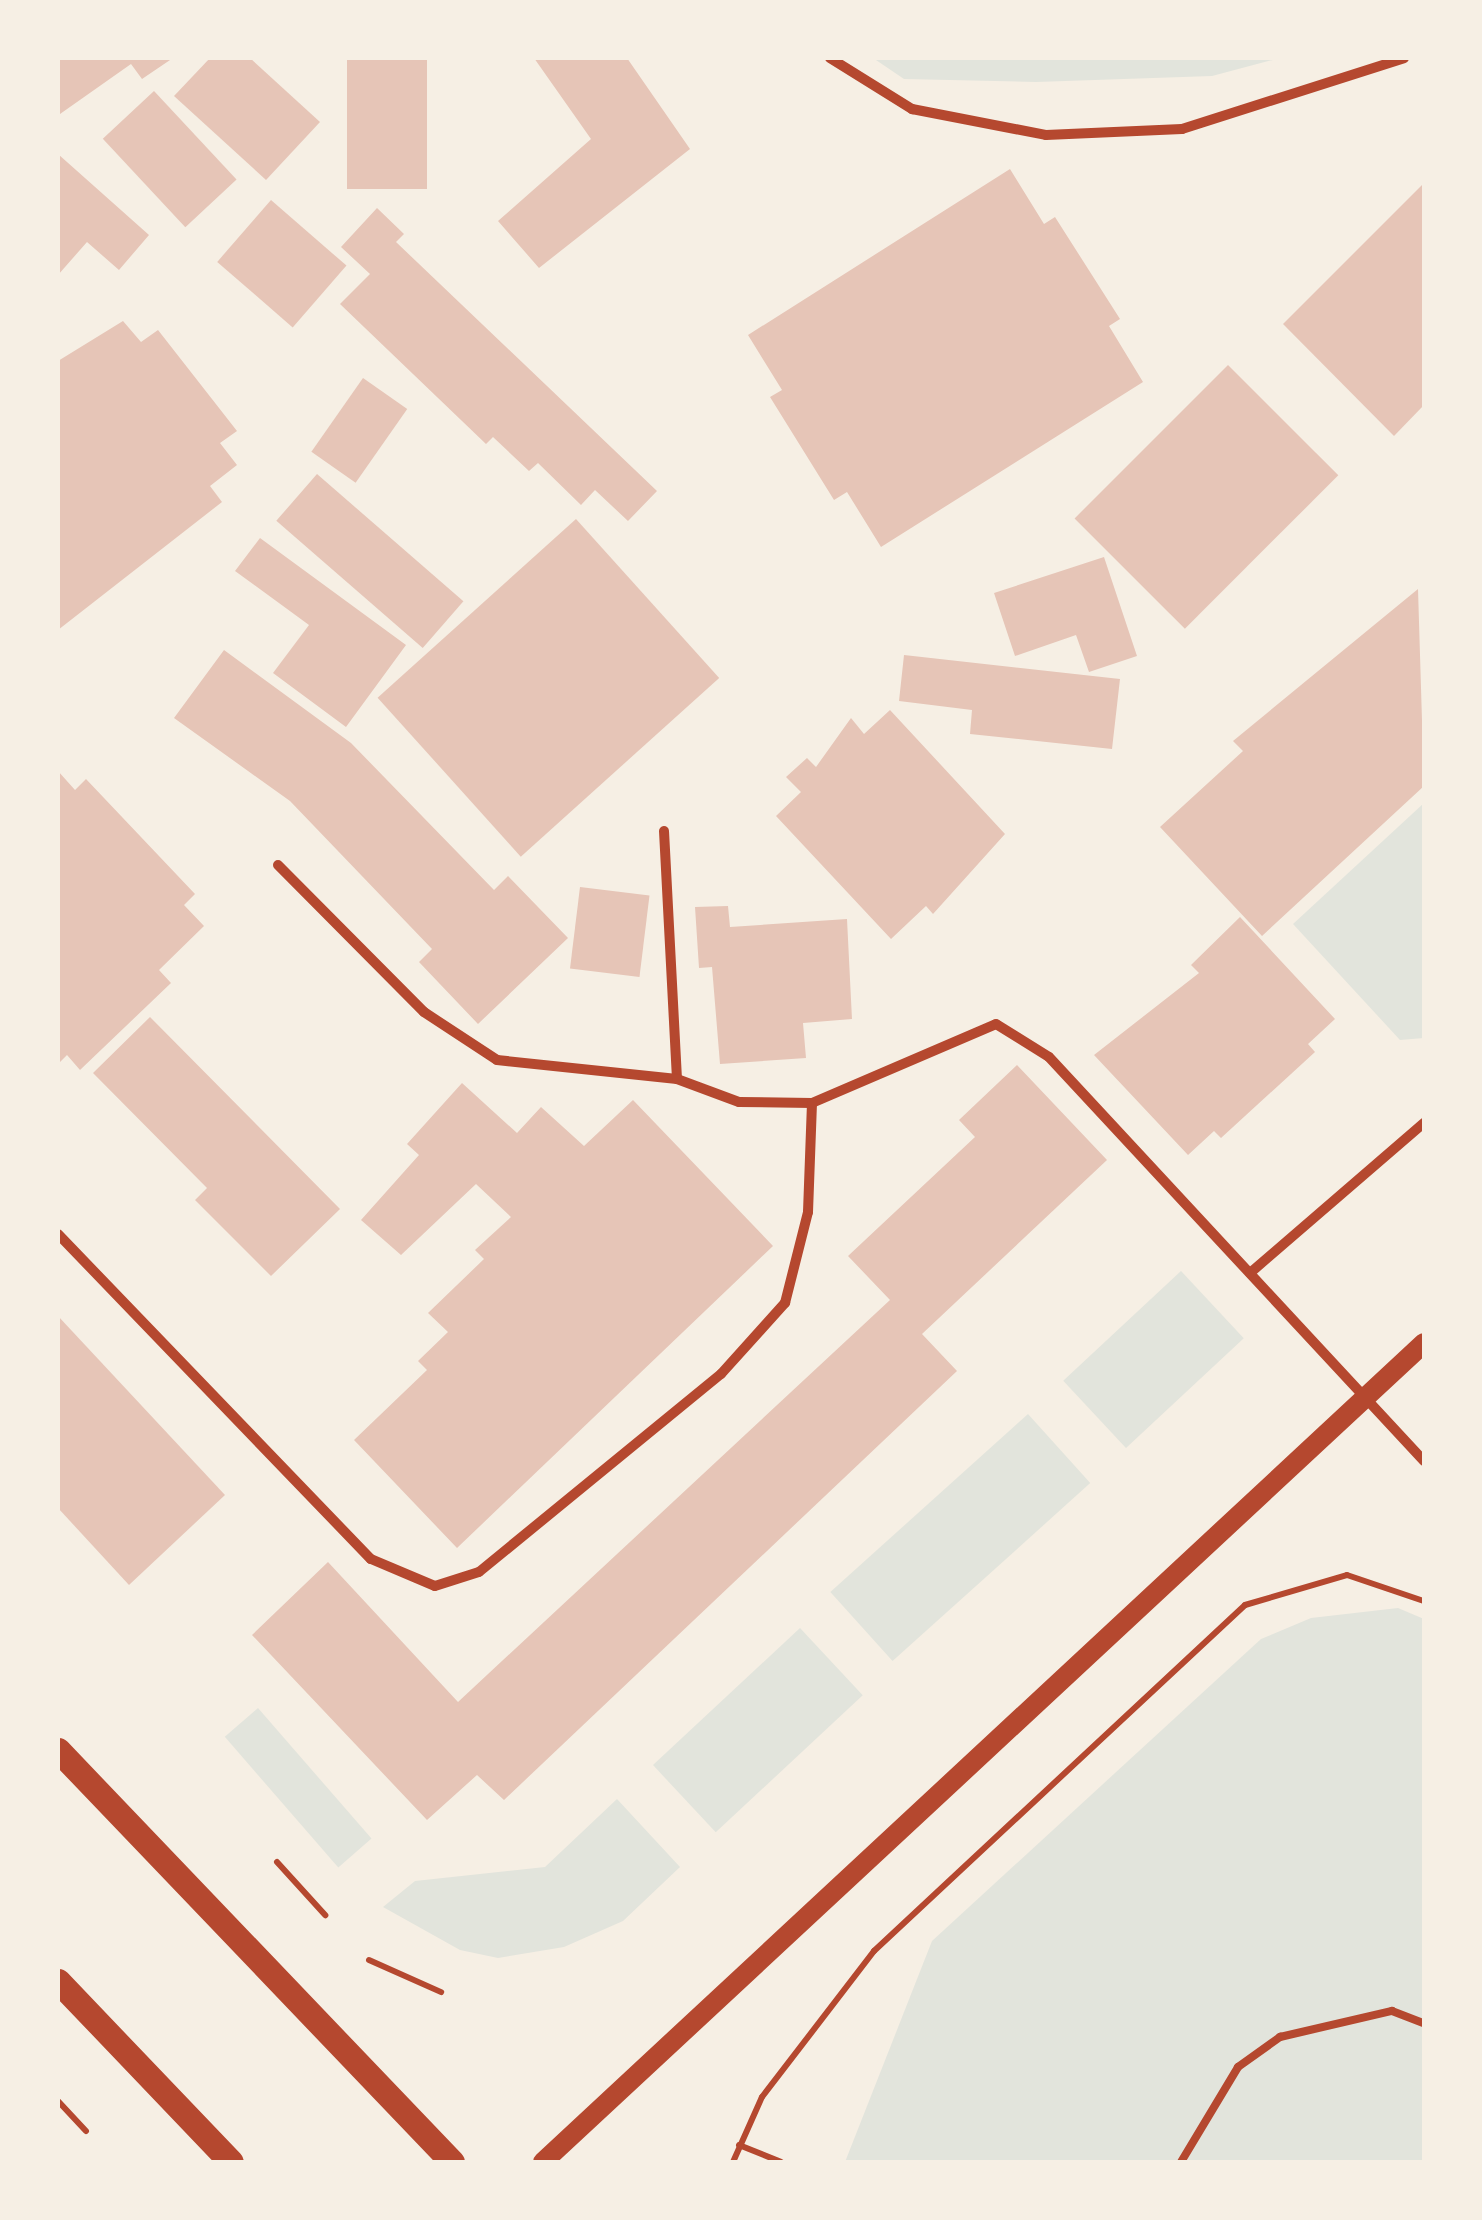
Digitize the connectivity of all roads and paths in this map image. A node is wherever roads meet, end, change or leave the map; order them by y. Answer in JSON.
{"nodes":[{"id":1,"x":830,"y":58,"type":"edge"},
{"id":2,"x":1404,"y":58,"type":"edge"},
{"id":3,"x":664,"y":831,"type":"dead end"},
{"id":4,"x":278,"y":865,"type":"dead end"},
{"id":5,"x":677,"y":1079,"type":"junction"},
{"id":6,"x":812,"y":1103,"type":"junction"},
{"id":7,"x":1424,"y":1124,"type":"edge"},
{"id":8,"x":58,"y":1234,"type":"edge"},
{"id":9,"x":1250,"y":1273,"type":"junction"},
{"id":10,"x":1424,"y":1344,"type":"edge"},
{"id":11,"x":1364,"y":1399,"type":"junction"},
{"id":12,"x":1424,"y":1461,"type":"edge"},
{"id":13,"x":1424,"y":1601,"type":"edge"},
{"id":14,"x":58,"y":1750,"type":"edge"},
{"id":15,"x":277,"y":1862,"type":"dead end"},
{"id":16,"x":325,"y":1914,"type":"dead end"},
{"id":17,"x":369,"y":1960,"type":"dead end"},
{"id":18,"x":58,"y":1981,"type":"edge"},
{"id":19,"x":441,"y":1992,"type":"dead end"},
{"id":20,"x":1424,"y":2023,"type":"edge"},
{"id":21,"x":58,"y":2101,"type":"edge"},
{"id":22,"x":86,"y":2132,"type":"dead end"},
{"id":23,"x":740,"y":2145,"type":"junction"},
{"id":24,"x":232,"y":2162,"type":"edge"},
{"id":25,"x":452,"y":2162,"type":"edge"},
{"id":26,"x":543,"y":2162,"type":"edge"},
{"id":27,"x":734,"y":2162,"type":"edge"},
{"id":28,"x":781,"y":2162,"type":"edge"},
{"id":29,"x":1180,"y":2162,"type":"edge"}],
"edges":[{"from":1,"to":2,"type":"street"},
{"from":3,"to":5,"type":"street"},
{"from":4,"to":5,"type":"street"},
{"from":5,"to":6,"type":"street"},
{"from":6,"to":8,"type":"street"},
{"from":6,"to":9,"type":"street"},
{"from":7,"to":9,"type":"street"},
{"from":9,"to":11,"type":"street"},
{"from":10,"to":11,"type":"main road"},
{"from":11,"to":12,"type":"street"},
{"from":11,"to":26,"type":"main road"},
{"from":13,"to":23,"type":"path"},
{"from":14,"to":25,"type":"main road"},
{"from":15,"to":16,"type":"path"},
{"from":17,"to":19,"type":"path"},
{"from":18,"to":24,"type":"main road"},
{"from":20,"to":29,"type":"lane"},
{"from":21,"to":22,"type":"path"},
{"from":23,"to":27,"type":"path"},
{"from":23,"to":28,"type":"path"}]}
